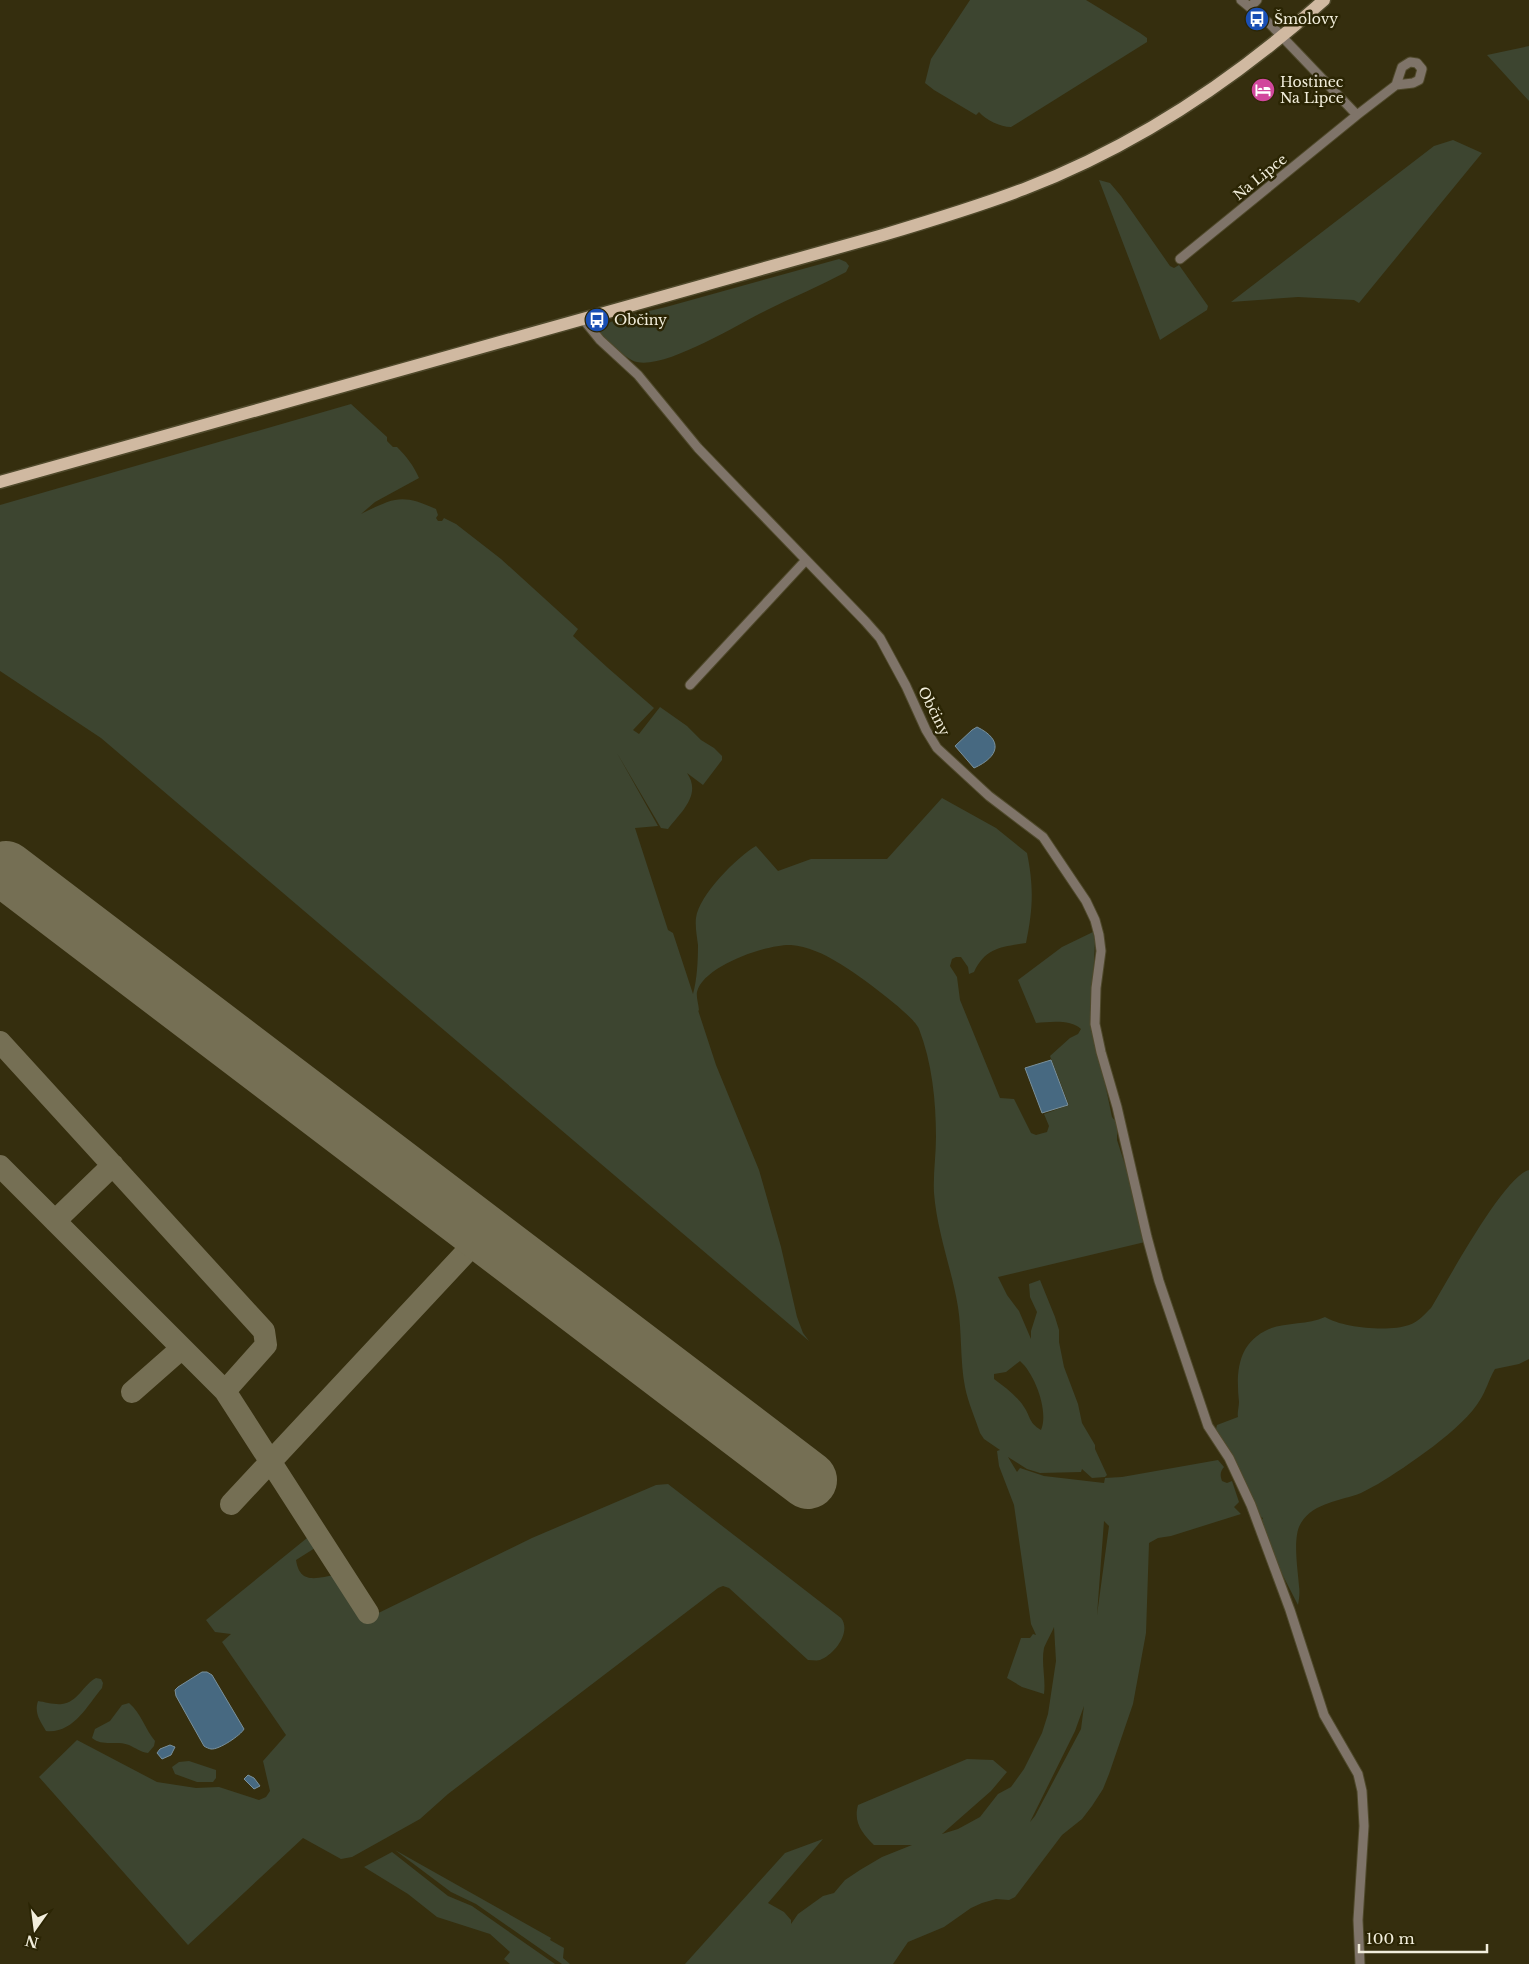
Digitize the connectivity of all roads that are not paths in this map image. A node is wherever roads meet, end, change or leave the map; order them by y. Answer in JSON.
{"nodes":[{"id":1,"x":1241,"y":0,"type":"edge"},
{"id":2,"x":1257,"y":0,"type":"edge"},
{"id":3,"x":1324,"y":0,"type":"edge"},
{"id":4,"x":1250,"y":7,"type":"junction"},
{"id":5,"x":1283,"y":37,"type":"junction"},
{"id":6,"x":1396,"y":85,"type":"dead end"},
{"id":7,"x":1357,"y":115,"type":"junction"},
{"id":8,"x":1180,"y":260,"type":"dead end"},
{"id":9,"x":583,"y":319,"type":"junction"},
{"id":10,"x":0,"y":482,"type":"edge"},
{"id":11,"x":806,"y":560,"type":"junction"},
{"id":12,"x":690,"y":685,"type":"dead end"},
{"id":13,"x":1360,"y":1964,"type":"edge"}],
"edges":[{"from":1,"to":4,"type":"street"},
{"from":2,"to":4,"type":"street"},
{"from":3,"to":5,"type":"main road"},
{"from":4,"to":5,"type":"street"},
{"from":5,"to":7,"type":"street"},
{"from":5,"to":9,"type":"main road"},
{"from":6,"to":7,"type":"street","name":"Na Lipce"},
{"from":7,"to":8,"type":"street","name":"Na Lipce"},
{"from":9,"to":10,"type":"main road"},
{"from":9,"to":11,"type":"street","name":"Občiny"},
{"from":11,"to":12,"type":"street"},
{"from":11,"to":13,"type":"street","name":"Občiny"}]}
